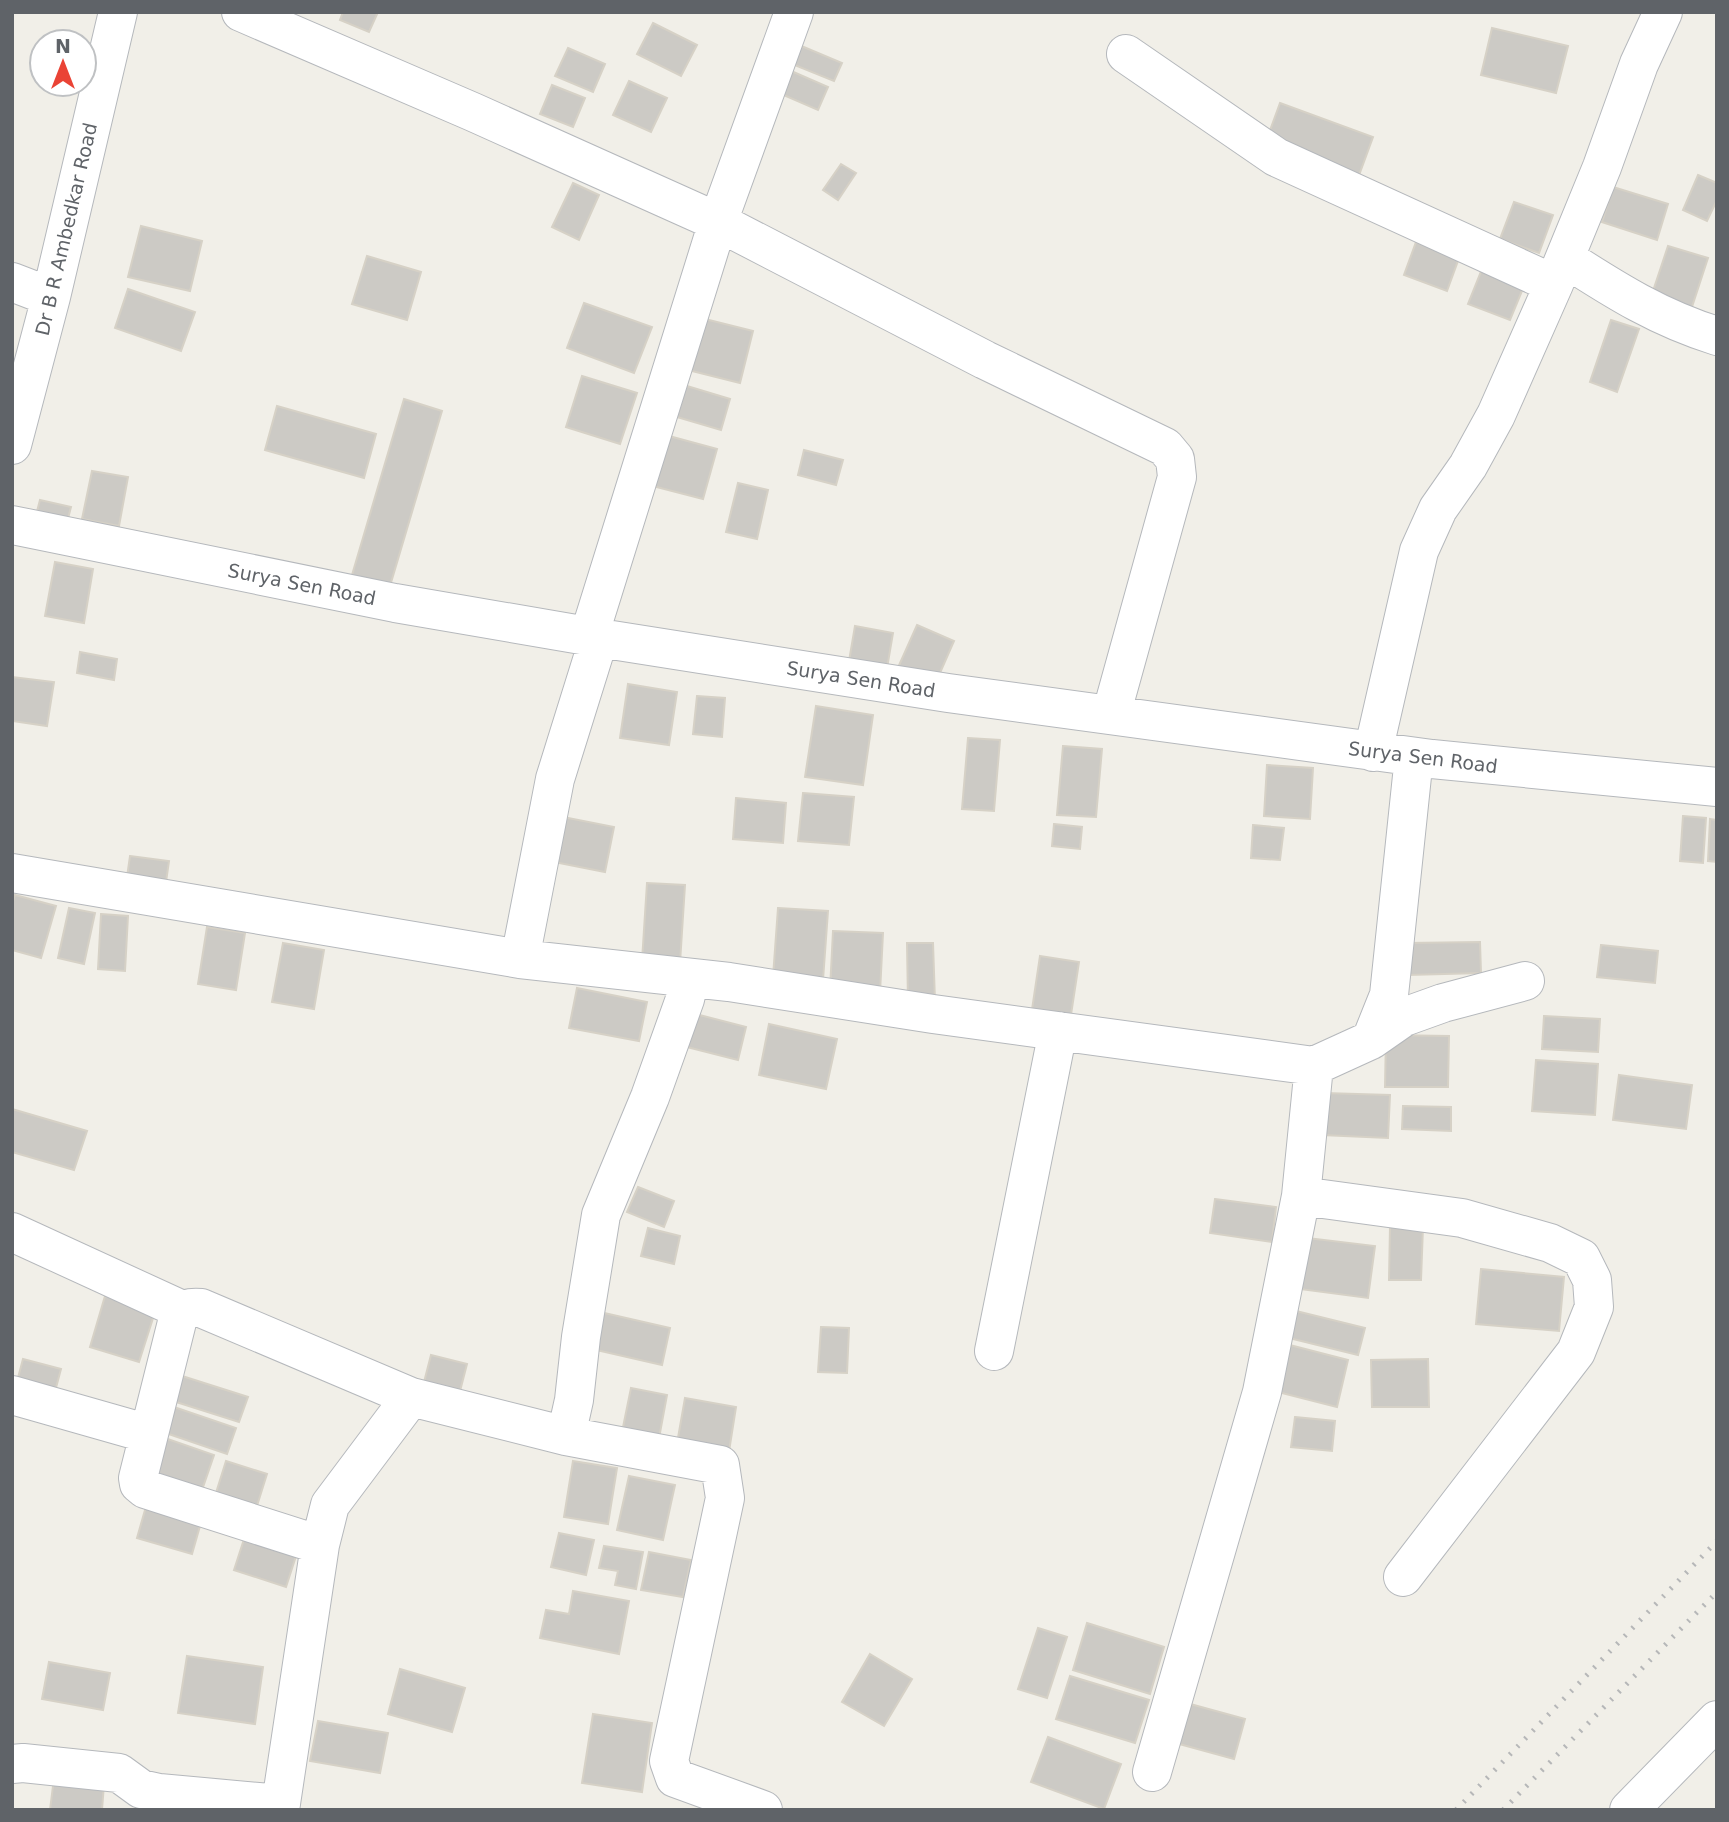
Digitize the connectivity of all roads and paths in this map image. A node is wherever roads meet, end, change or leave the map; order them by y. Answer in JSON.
{"nodes":[{"id":1,"x":118,"y":12,"type":"edge"},
{"id":2,"x":241,"y":12,"type":"edge"},
{"id":3,"x":794,"y":12,"type":"edge"},
{"id":4,"x":1663,"y":12,"type":"edge"},
{"id":5,"x":1126,"y":54,"type":"dead end"},
{"id":6,"x":718,"y":222,"type":"junction"},
{"id":7,"x":1560,"y":271,"type":"junction"},
{"id":8,"x":12,"y":282,"type":"edge"},
{"id":9,"x":51,"y":297,"type":"junction"},
{"id":10,"x":1717,"y":336,"type":"edge"},
{"id":11,"x":12,"y":445,"type":"edge"},
{"id":12,"x":12,"y":526,"type":"edge"},
{"id":13,"x":594,"y":637,"type":"junction"},
{"id":14,"x":1111,"y":715,"type":"junction"},
{"id":15,"x":1374,"y":752,"type":"junction"},
{"id":16,"x":1414,"y":757,"type":"junction"},
{"id":17,"x":1717,"y":788,"type":"edge"},
{"id":18,"x":12,"y":873,"type":"edge"},
{"id":19,"x":520,"y":960,"type":"junction"},
{"id":20,"x":690,"y":978,"type":"junction"},
{"id":21,"x":1524,"y":981,"type":"dead end"},
{"id":22,"x":1058,"y":1031,"type":"junction"},
{"id":23,"x":1371,"y":1040,"type":"junction"},
{"id":24,"x":1314,"y":1066,"type":"junction"},
{"id":25,"x":1301,"y":1196,"type":"junction"},
{"id":26,"x":12,"y":1232,"type":"edge"},
{"id":27,"x":183,"y":1310,"type":"junction"},
{"id":28,"x":994,"y":1351,"type":"dead end"},
{"id":29,"x":12,"y":1395,"type":"edge"},
{"id":30,"x":411,"y":1396,"type":"junction"},
{"id":31,"x":149,"y":1434,"type":"junction"},
{"id":32,"x":566,"y":1436,"type":"junction"},
{"id":33,"x":320,"y":1545,"type":"junction"},
{"id":34,"x":1403,"y":1577,"type":"dead end"},
{"id":35,"x":1717,"y":1720,"type":"edge"},
{"id":36,"x":12,"y":1765,"type":"edge"},
{"id":37,"x":1153,"y":1772,"type":"dead end"},
{"id":38,"x":280,"y":1807,"type":"edge"},
{"id":39,"x":763,"y":1810,"type":"edge"},
{"id":40,"x":1629,"y":1810,"type":"edge"}],
"edges":[{"from":1,"to":9,"type":"street","name":"Dr B R Ambedkar Road"},
{"from":2,"to":6,"type":"street"},
{"from":3,"to":6,"type":"street"},
{"from":4,"to":7,"type":"street"},
{"from":5,"to":7,"type":"street"},
{"from":6,"to":13,"type":"street"},
{"from":6,"to":14,"type":"street"},
{"from":7,"to":10,"type":"street"},
{"from":7,"to":15,"type":"street"},
{"from":8,"to":9,"type":"street"},
{"from":9,"to":11,"type":"street","name":"Dr B R Ambedkar Road"},
{"from":12,"to":13,"type":"street","name":"Surya Sen Road"},
{"from":13,"to":14,"type":"street","name":"Surya Sen Road"},
{"from":13,"to":19,"type":"street"},
{"from":14,"to":15,"type":"street","name":"Surya Sen Road"},
{"from":15,"to":16,"type":"street","name":"Surya Sen Road"},
{"from":16,"to":17,"type":"street","name":"Surya Sen Road"},
{"from":16,"to":23,"type":"street"},
{"from":18,"to":19,"type":"street"},
{"from":19,"to":20,"type":"street"},
{"from":20,"to":22,"type":"street"},
{"from":20,"to":32,"type":"street"},
{"from":21,"to":23,"type":"street"},
{"from":22,"to":24,"type":"street"},
{"from":22,"to":28,"type":"street"},
{"from":23,"to":24,"type":"street"},
{"from":24,"to":25,"type":"street"},
{"from":25,"to":34,"type":"street"},
{"from":25,"to":37,"type":"street"},
{"from":26,"to":27,"type":"street"},
{"from":27,"to":30,"type":"street"},
{"from":27,"to":31,"type":"street"},
{"from":29,"to":31,"type":"street"},
{"from":30,"to":32,"type":"street"},
{"from":30,"to":33,"type":"street"},
{"from":31,"to":33,"type":"street"},
{"from":32,"to":39,"type":"street"},
{"from":33,"to":38,"type":"street"},
{"from":35,"to":40,"type":"street"},
{"from":36,"to":38,"type":"street"}]}
